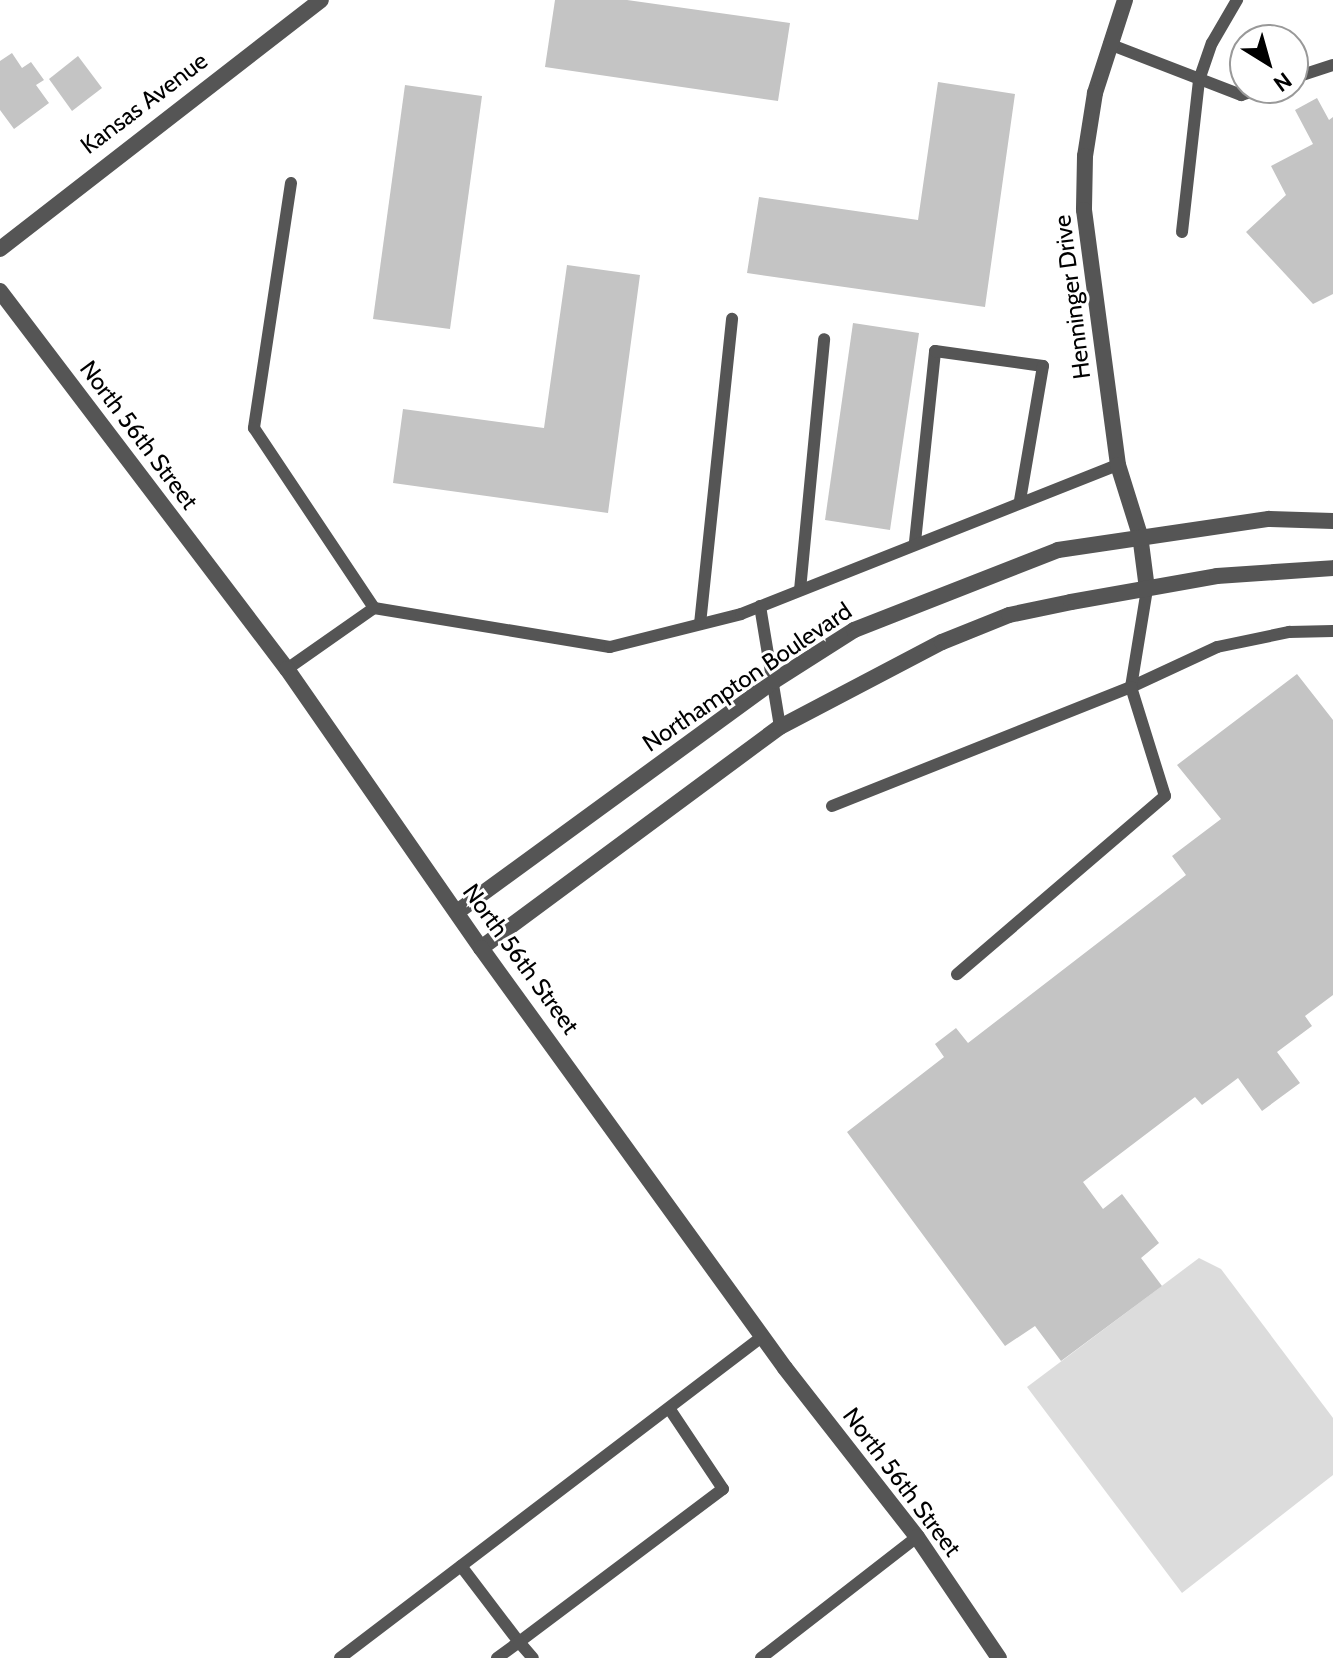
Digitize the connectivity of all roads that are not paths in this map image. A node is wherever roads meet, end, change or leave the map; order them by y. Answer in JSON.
{"nodes":[{"id":1,"x":321,"y":0,"type":"edge"},
{"id":2,"x":1125,"y":0,"type":"edge"},
{"id":3,"x":1237,"y":0,"type":"edge"},
{"id":4,"x":1109,"y":44,"type":"junction"},
{"id":5,"x":1333,"y":65,"type":"edge"},
{"id":6,"x":1309,"y":73,"type":"edge"},
{"id":7,"x":1199,"y":80,"type":"junction"},
{"id":8,"x":1229,"y":91,"type":"edge"},
{"id":9,"x":291,"y":183,"type":"dead end"},
{"id":10,"x":1182,"y":232,"type":"dead end"},
{"id":11,"x":0,"y":249,"type":"edge"},
{"id":12,"x":0,"y":291,"type":"edge"},
{"id":13,"x":732,"y":319,"type":"dead end"},
{"id":14,"x":824,"y":339,"type":"dead end"},
{"id":15,"x":1118,"y":465,"type":"junction"},
{"id":16,"x":1020,"y":500,"type":"junction"},
{"id":17,"x":1333,"y":521,"type":"edge"},
{"id":18,"x":1140,"y":535,"type":"junction"},
{"id":19,"x":915,"y":542,"type":"junction"},
{"id":20,"x":1333,"y":568,"type":"edge"},
{"id":21,"x":1147,"y":589,"type":"junction"},
{"id":22,"x":800,"y":590,"type":"junction"},
{"id":23,"x":760,"y":606,"type":"junction"},
{"id":24,"x":374,"y":608,"type":"junction"},
{"id":25,"x":700,"y":624,"type":"junction"},
{"id":26,"x":1333,"y":631,"type":"edge"},
{"id":27,"x":287,"y":669,"type":"junction"},
{"id":28,"x":774,"y":681,"type":"junction"},
{"id":29,"x":1131,"y":687,"type":"junction"},
{"id":30,"x":780,"y":727,"type":"junction"},
{"id":31,"x":832,"y":806,"type":"dead end"},
{"id":32,"x":457,"y":912,"type":"junction"},
{"id":33,"x":481,"y":948,"type":"junction"},
{"id":34,"x":957,"y":974,"type":"dead end"},
{"id":35,"x":763,"y":1336,"type":"junction"},
{"id":36,"x":669,"y":1408,"type":"junction"},
{"id":37,"x":917,"y":1537,"type":"junction"},
{"id":38,"x":461,"y":1566,"type":"junction"},
{"id":39,"x":519,"y":1642,"type":"junction"},
{"id":40,"x":340,"y":1658,"type":"edge"},
{"id":41,"x":497,"y":1658,"type":"edge"},
{"id":42,"x":533,"y":1658,"type":"edge"},
{"id":43,"x":761,"y":1658,"type":"edge"},
{"id":44,"x":999,"y":1658,"type":"edge"}],
"edges":[{"from":1,"to":11,"type":"street","name":"Kansas Avenue"},
{"from":2,"to":4,"type":"street","name":"Henninger Drive"},
{"from":3,"to":7,"type":"lane"},
{"from":4,"to":7,"type":"lane"},
{"from":4,"to":15,"type":"street","name":"Henninger Drive"},
{"from":5,"to":6,"type":"lane"},
{"from":7,"to":8,"type":"lane"},
{"from":7,"to":10,"type":"lane"},
{"from":9,"to":24,"type":"lane"},
{"from":12,"to":27,"type":"street","name":"North 56th Street"},
{"from":13,"to":25,"type":"lane"},
{"from":14,"to":22,"type":"lane"},
{"from":15,"to":16,"type":"lane"},
{"from":15,"to":18,"type":"street","name":"Henninger Drive"},
{"from":16,"to":19,"type":"lane"},
{"from":16,"to":19,"type":"lane"},
{"from":17,"to":18,"type":"street","name":"Northampton Boulevard"},
{"from":18,"to":21,"type":"street","name":"Henninger Drive"},
{"from":18,"to":28,"type":"street","name":"Northampton Boulevard"},
{"from":19,"to":22,"type":"lane"},
{"from":20,"to":21,"type":"street"},
{"from":21,"to":29,"type":"lane"},
{"from":21,"to":30,"type":"street"},
{"from":22,"to":23,"type":"lane"},
{"from":23,"to":25,"type":"lane"},
{"from":23,"to":28,"type":"lane"},
{"from":24,"to":25,"type":"lane"},
{"from":24,"to":27,"type":"lane"},
{"from":26,"to":29,"type":"lane"},
{"from":27,"to":32,"type":"street","name":"North 56th Street"},
{"from":28,"to":30,"type":"lane"},
{"from":28,"to":32,"type":"street","name":"Northampton Boulevard"},
{"from":29,"to":31,"type":"lane"},
{"from":29,"to":34,"type":"lane"},
{"from":30,"to":33,"type":"street"},
{"from":32,"to":33,"type":"street","name":"North 56th Street"},
{"from":33,"to":35,"type":"street","name":"North 56th Street"},
{"from":35,"to":36,"type":"lane"},
{"from":35,"to":37,"type":"street","name":"North 56th Street"},
{"from":36,"to":38,"type":"lane"},
{"from":36,"to":39,"type":"lane"},
{"from":37,"to":43,"type":"lane"},
{"from":37,"to":44,"type":"street","name":"North 56th Street"},
{"from":38,"to":39,"type":"lane"},
{"from":38,"to":40,"type":"lane"},
{"from":39,"to":41,"type":"lane"},
{"from":39,"to":42,"type":"lane"}]}
